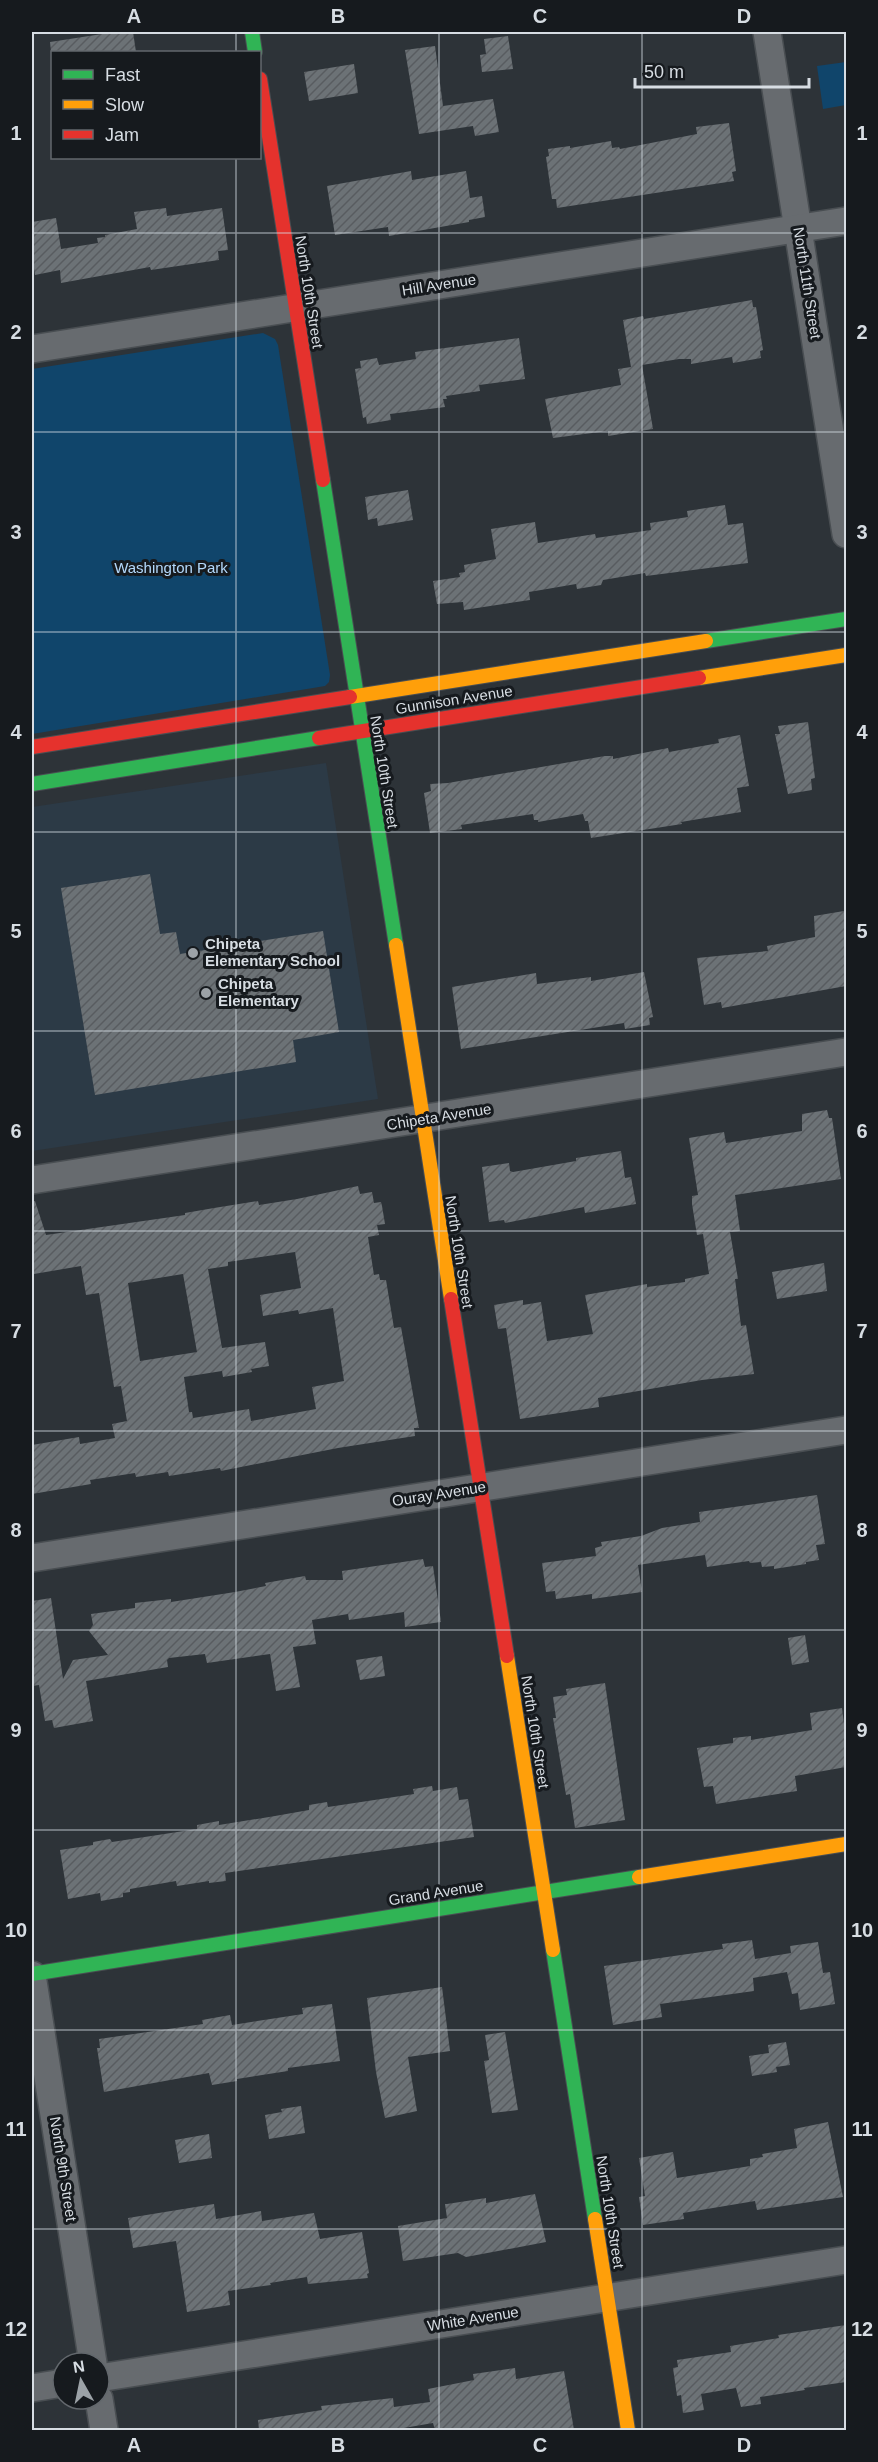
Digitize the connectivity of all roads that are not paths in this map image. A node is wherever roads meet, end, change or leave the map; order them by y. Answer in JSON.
{"nodes":[{"id":1,"x":252,"y":32,"type":"edge"},
{"id":2,"x":767,"y":32,"type":"edge"},
{"id":3,"x":255,"y":51,"type":"edge"},
{"id":4,"x":261,"y":86,"type":"edge"},
{"id":5,"x":846,"y":221,"type":"edge"},
{"id":6,"x":799,"y":229,"type":"junction"},
{"id":7,"x":295,"y":308,"type":"junction"},
{"id":8,"x":32,"y":349,"type":"edge"},
{"id":9,"x":846,"y":534,"type":"edge"},
{"id":10,"x":846,"y":619,"type":"edge"},
{"id":11,"x":846,"y":655,"type":"edge"},
{"id":12,"x":356,"y":696,"type":"junction"},
{"id":13,"x":361,"y":732,"type":"junction"},
{"id":14,"x":32,"y":747,"type":"edge"},
{"id":15,"x":32,"y":784,"type":"edge"},
{"id":16,"x":846,"y":1053,"type":"edge"},
{"id":17,"x":422,"y":1119,"type":"junction"},
{"id":18,"x":32,"y":1180,"type":"edge"},
{"id":19,"x":846,"y":1430,"type":"edge"},
{"id":20,"x":480,"y":1487,"type":"junction"},
{"id":21,"x":32,"y":1558,"type":"edge"},
{"id":22,"x":846,"y":1844,"type":"edge"},
{"id":23,"x":543,"y":1893,"type":"junction"},
{"id":24,"x":32,"y":1974,"type":"edge"},
{"id":25,"x":846,"y":2260,"type":"edge"},
{"id":26,"x":607,"y":2298,"type":"junction"},
{"id":27,"x":91,"y":2351,"type":"edge"},
{"id":28,"x":111,"y":2376,"type":"edge"},
{"id":29,"x":51,"y":2385,"type":"edge"},
{"id":30,"x":32,"y":2388,"type":"edge"},
{"id":31,"x":101,"y":2411,"type":"edge"},
{"id":32,"x":104,"y":2430,"type":"edge"},
{"id":33,"x":627,"y":2430,"type":"edge"}],
"edges":[{"from":1,"to":3,"type":"street"},
{"from":2,"to":6,"type":"street","name":"North 11th Street"},
{"from":4,"to":7,"type":"street","name":"North 10th Street"},
{"from":5,"to":6,"type":"street","name":"Hill Avenue"},
{"from":6,"to":7,"type":"street","name":"Hill Avenue"},
{"from":6,"to":9,"type":"street","name":"North 11th Street"},
{"from":7,"to":8,"type":"street","name":"Hill Avenue"},
{"from":7,"to":12,"type":"street","name":"North 10th Street"},
{"from":10,"to":12,"type":"street","name":"Gunnison Avenue"},
{"from":11,"to":13,"type":"street","name":"Gunnison Avenue"},
{"from":12,"to":13,"type":"street","name":"North 10th Street"},
{"from":12,"to":14,"type":"street","name":"Gunnison Avenue"},
{"from":13,"to":15,"type":"street","name":"Gunnison Avenue"},
{"from":13,"to":17,"type":"street","name":"North 10th Street"},
{"from":16,"to":17,"type":"street","name":"Chipeta Avenue"},
{"from":17,"to":18,"type":"street","name":"Chipeta Avenue"},
{"from":17,"to":20,"type":"street","name":"North 10th Street"},
{"from":19,"to":20,"type":"street","name":"Ouray Avenue"},
{"from":20,"to":21,"type":"street","name":"Ouray Avenue"},
{"from":20,"to":23,"type":"street","name":"North 10th Street"},
{"from":22,"to":23,"type":"street","name":"Grand Avenue"},
{"from":23,"to":24,"type":"street","name":"Grand Avenue"},
{"from":23,"to":26,"type":"street","name":"North 10th Street"},
{"from":24,"to":27,"type":"street","name":"North 9th Street"},
{"from":25,"to":26,"type":"street","name":"White Avenue"},
{"from":26,"to":28,"type":"street","name":"White Avenue"},
{"from":26,"to":33,"type":"street","name":"North 10th Street"},
{"from":29,"to":30,"type":"street"},
{"from":31,"to":32,"type":"street"}]}
